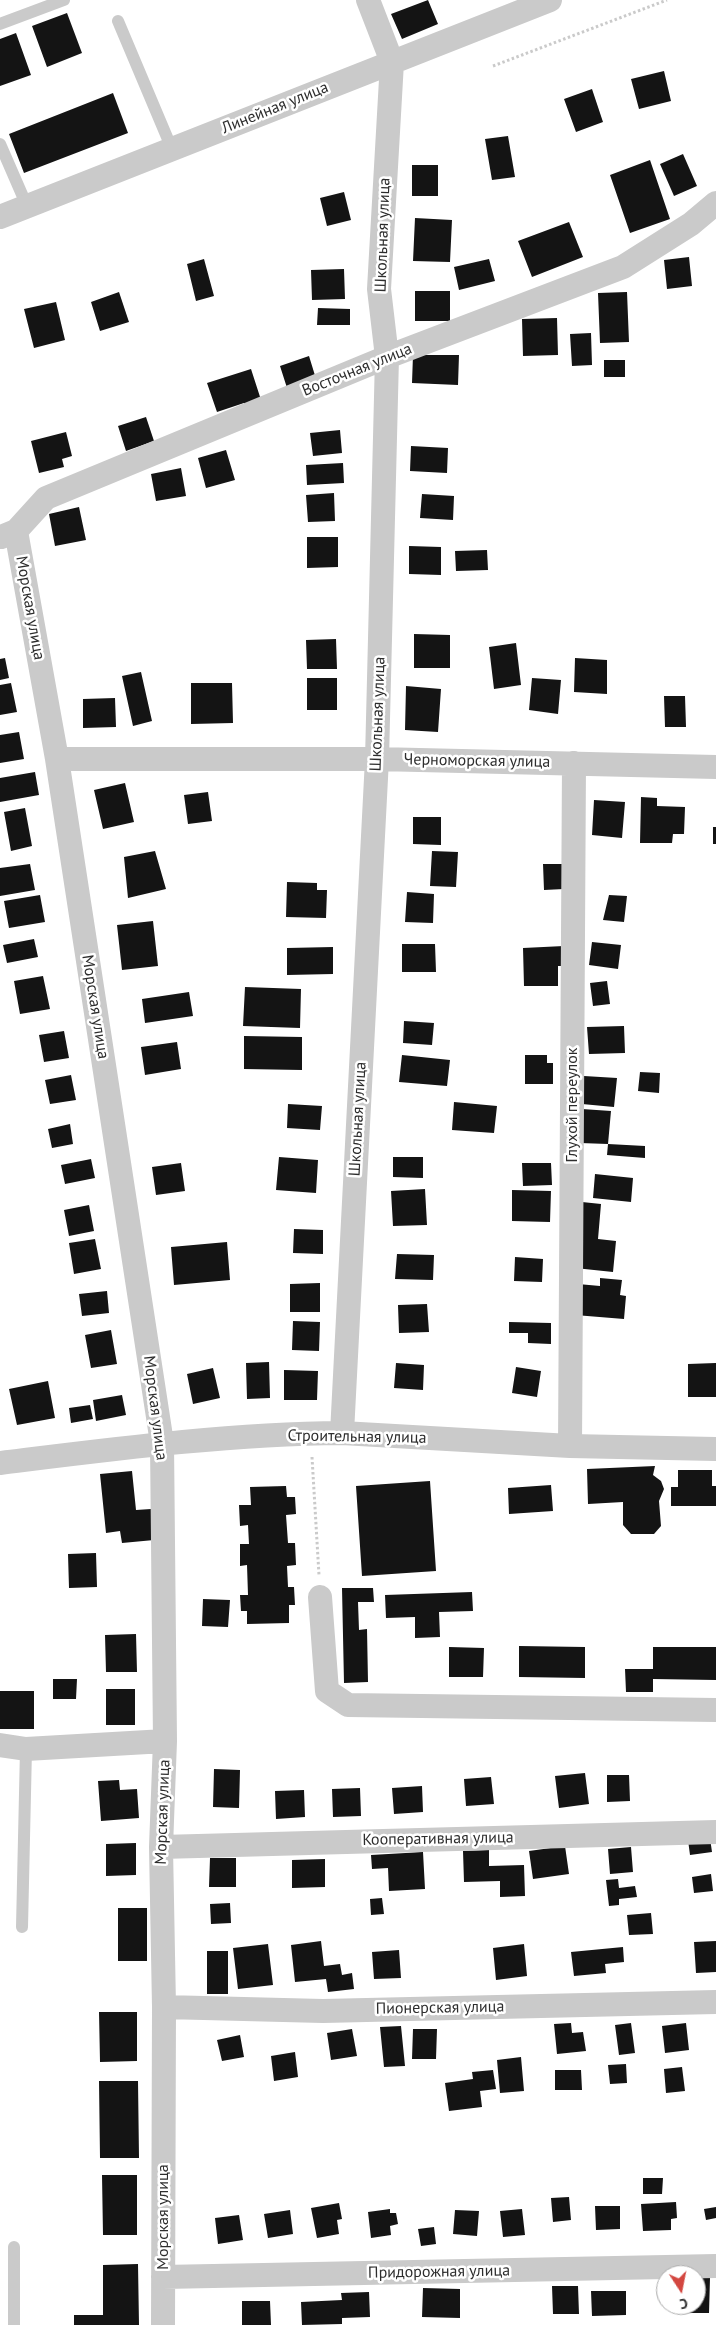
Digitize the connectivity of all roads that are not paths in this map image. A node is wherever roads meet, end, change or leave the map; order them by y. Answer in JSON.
{"nodes":[{"id":1,"x":64,"y":0,"type":"edge"},
{"id":2,"x":368,"y":0,"type":"edge"},
{"id":3,"x":550,"y":0,"type":"edge"},
{"id":4,"x":118,"y":21,"type":"dead end"},
{"id":5,"x":0,"y":24,"type":"edge"},
{"id":6,"x":392,"y":62,"type":"junction"},
{"id":7,"x":0,"y":144,"type":"edge"},
{"id":8,"x":172,"y":149,"type":"junction"},
{"id":9,"x":716,"y":203,"type":"edge"},
{"id":10,"x":27,"y":206,"type":"junction"},
{"id":11,"x":0,"y":217,"type":"edge"},
{"id":12,"x":387,"y":357,"type":"junction"},
{"id":13,"x":8,"y":534,"type":"edge"},
{"id":14,"x":57,"y":758,"type":"junction"},
{"id":15,"x":377,"y":759,"type":"junction"},
{"id":16,"x":574,"y":763,"type":"junction"},
{"id":17,"x":716,"y":767,"type":"edge"},
{"id":18,"x":342,"y":1433,"type":"junction"},
{"id":19,"x":162,"y":1443,"type":"junction"},
{"id":20,"x":570,"y":1446,"type":"junction"},
{"id":21,"x":716,"y":1449,"type":"edge"},
{"id":22,"x":0,"y":1463,"type":"edge"},
{"id":23,"x":320,"y":1597,"type":"road end"},
{"id":24,"x":716,"y":1710,"type":"edge"},
{"id":25,"x":165,"y":1741,"type":"junction"},
{"id":26,"x":0,"y":1745,"type":"edge"},
{"id":27,"x":26,"y":1749,"type":"junction"},
{"id":28,"x":716,"y":1832,"type":"edge"},
{"id":29,"x":161,"y":1847,"type":"junction"},
{"id":30,"x":22,"y":1927,"type":"dead end"},
{"id":31,"x":716,"y":2002,"type":"edge"},
{"id":32,"x":164,"y":2006,"type":"junction"},
{"id":33,"x":14,"y":2246,"type":"dead end"},
{"id":34,"x":716,"y":2266,"type":"edge"},
{"id":35,"x":163,"y":2277,"type":"junction"},
{"id":36,"x":14,"y":2325,"type":"edge"},
{"id":37,"x":163,"y":2325,"type":"edge"}],
"edges":[{"from":1,"to":5,"type":"lane"},
{"from":2,"to":6,"type":"street","name":"Школьная улица"},
{"from":3,"to":6,"type":"street","name":"Линейная улица"},
{"from":4,"to":8,"type":"lane"},
{"from":6,"to":8,"type":"street","name":"Линейная улица"},
{"from":6,"to":12,"type":"street","name":"Школьная улица"},
{"from":7,"to":10,"type":"lane"},
{"from":8,"to":10,"type":"street","name":"Линейная улица"},
{"from":9,"to":12,"type":"street","name":"Восточная улица"},
{"from":10,"to":11,"type":"street","name":"Линейная улица"},
{"from":12,"to":13,"type":"street","name":"Восточная улица"},
{"from":12,"to":15,"type":"street","name":"Школьная улица"},
{"from":13,"to":14,"type":"street","name":"Морская улица"},
{"from":14,"to":15,"type":"street","name":"Черноморская улица"},
{"from":14,"to":19,"type":"street","name":"Морская улица"},
{"from":15,"to":16,"type":"street","name":"Черноморская улица"},
{"from":15,"to":18,"type":"street","name":"Школьная улица"},
{"from":16,"to":17,"type":"street","name":"Черноморская улица"},
{"from":16,"to":20,"type":"street","name":"Глухой переулок"},
{"from":18,"to":19,"type":"street","name":"Строительная улица"},
{"from":18,"to":20,"type":"street","name":"Строительная улица"},
{"from":19,"to":22,"type":"street","name":"Строительная улица"},
{"from":19,"to":25,"type":"street","name":"Морская улица"},
{"from":20,"to":21,"type":"street","name":"Строительная улица"},
{"from":23,"to":24,"type":"street"},
{"from":25,"to":27,"type":"street"},
{"from":25,"to":29,"type":"street","name":"Морская улица"},
{"from":26,"to":27,"type":"street"},
{"from":27,"to":30,"type":"lane"},
{"from":28,"to":29,"type":"street","name":"Кооперативная улица"},
{"from":29,"to":32,"type":"street","name":"Морская улица"},
{"from":31,"to":32,"type":"street","name":"Пионерская улица"},
{"from":32,"to":35,"type":"street","name":"Морская улица"},
{"from":33,"to":36,"type":"lane"},
{"from":34,"to":35,"type":"street","name":"Придорожная улица"},
{"from":35,"to":37,"type":"street","name":"Морская улица"}]}
